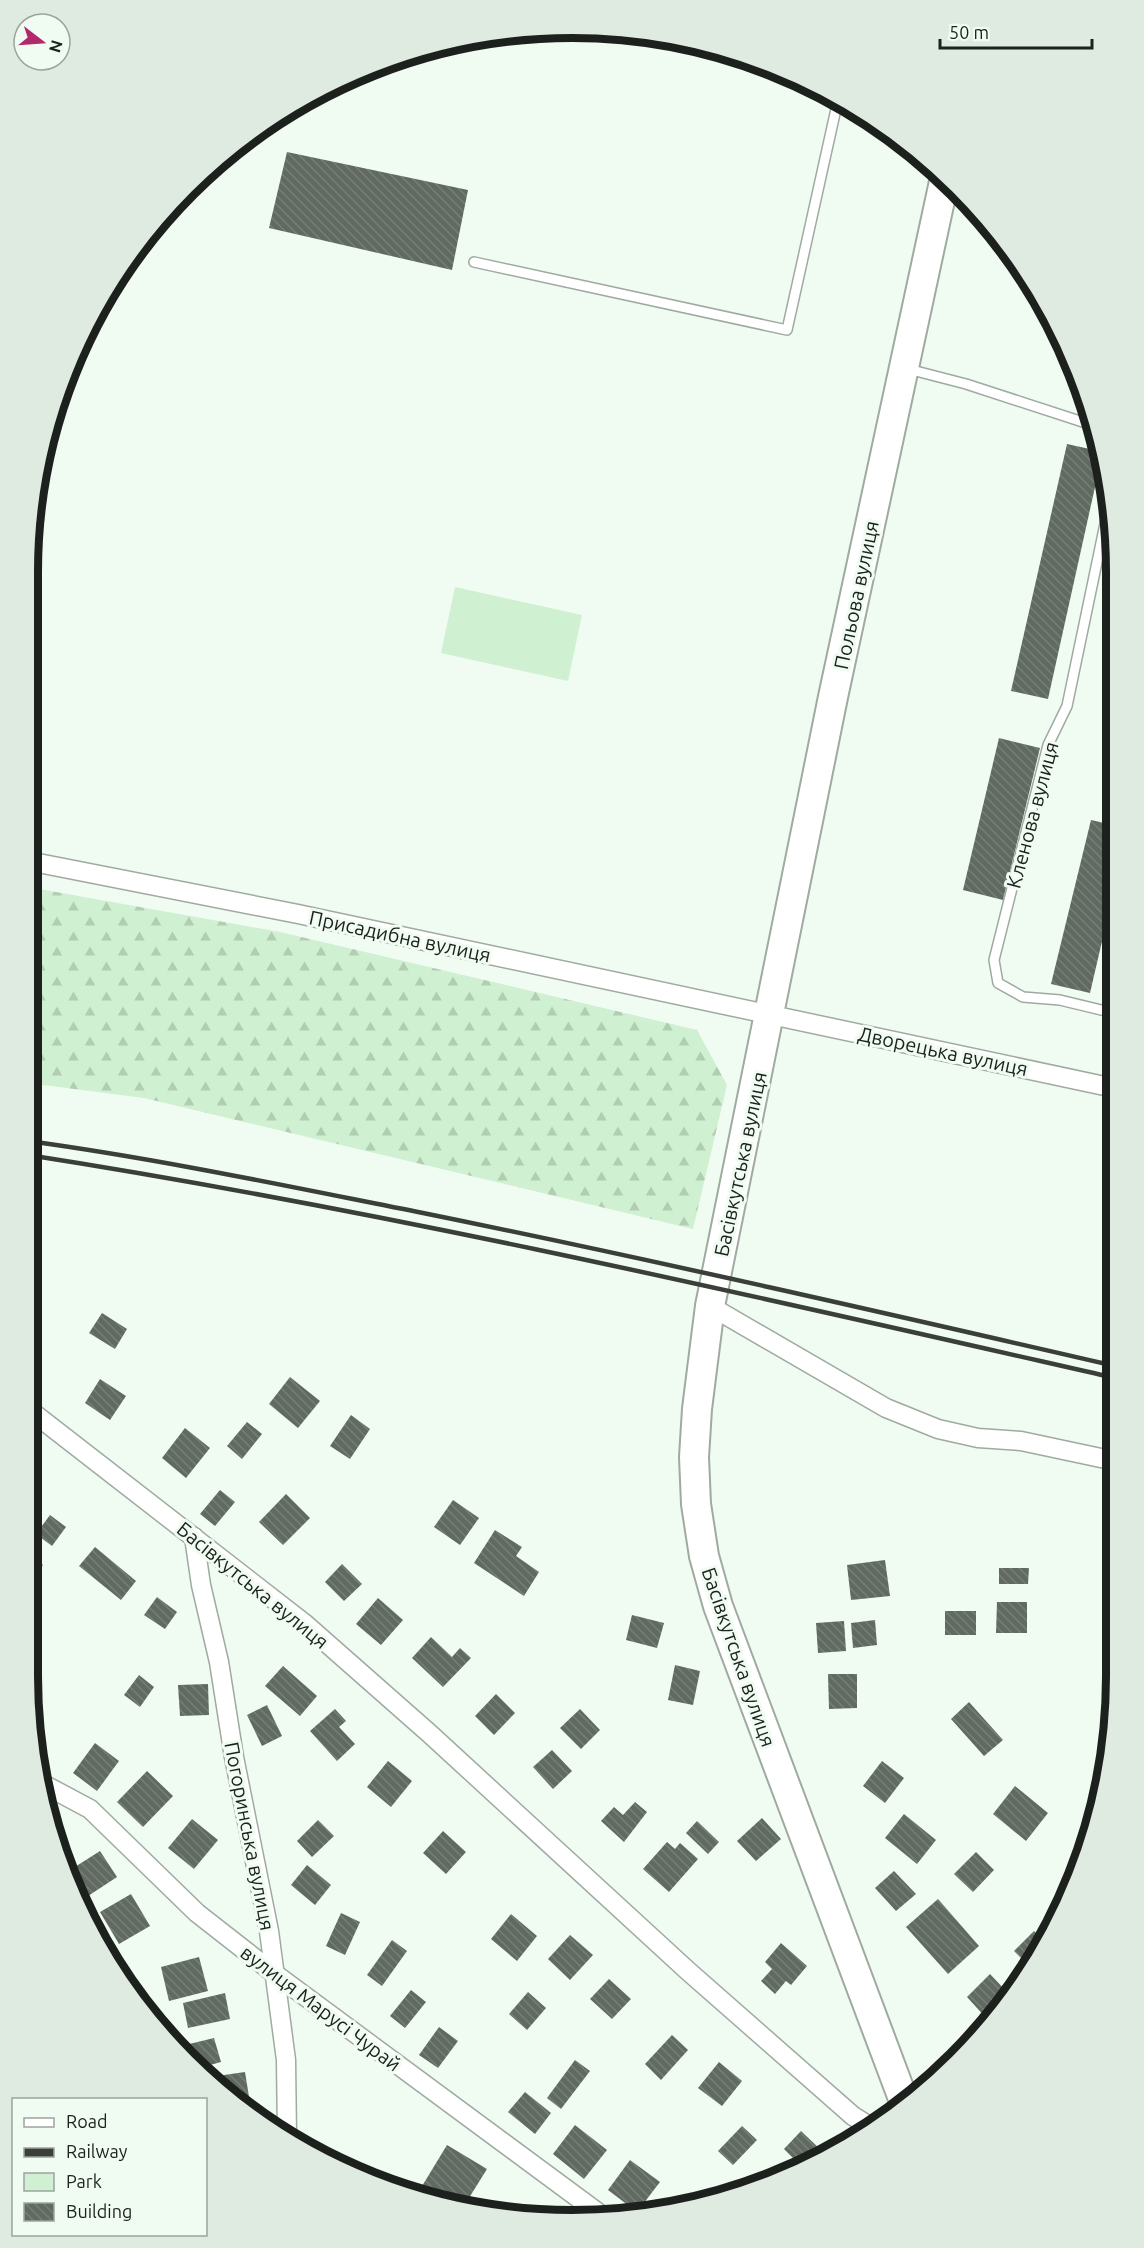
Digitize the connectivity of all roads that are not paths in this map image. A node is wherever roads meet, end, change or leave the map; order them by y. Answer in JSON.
{"nodes":[{"id":1,"x":836,"y":108,"type":"edge"},
{"id":2,"x":943,"y":187,"type":"edge"},
{"id":3,"x":474,"y":262,"type":"dead end"},
{"id":4,"x":906,"y":369,"type":"junction"},
{"id":5,"x":1085,"y":423,"type":"edge"},
{"id":6,"x":1104,"y":528,"type":"edge"},
{"id":7,"x":38,"y":863,"type":"edge"},
{"id":8,"x":1106,"y":1011,"type":"edge"},
{"id":9,"x":771,"y":1014,"type":"junction"},
{"id":10,"x":1106,"y":1086,"type":"edge"},
{"id":11,"x":710,"y":1306,"type":"junction"},
{"id":12,"x":38,"y":1416,"type":"edge"},
{"id":13,"x":1106,"y":1459,"type":"edge"},
{"id":14,"x":194,"y":1537,"type":"junction"},
{"id":15,"x":50,"y":1788,"type":"edge"},
{"id":16,"x":275,"y":1974,"type":"junction"},
{"id":17,"x":902,"y":2096,"type":"edge"},
{"id":18,"x":864,"y":2123,"type":"edge"},
{"id":19,"x":287,"y":2128,"type":"edge"},
{"id":20,"x":596,"y":2209,"type":"edge"}],
"edges":[{"from":1,"to":3,"type":"lane"},
{"from":2,"to":4,"type":"main road","name":"Польова вулиця"},
{"from":4,"to":5,"type":"lane"},
{"from":4,"to":9,"type":"main road","name":"Польова вулиця"},
{"from":6,"to":8,"type":"lane","name":"Кленова вулиця"},
{"from":7,"to":9,"type":"street","name":"Присадибна вулиця"},
{"from":9,"to":10,"type":"street","name":"Дворецька вулиця"},
{"from":9,"to":11,"type":"main road","name":"Басівкутська вулиця"},
{"from":11,"to":13,"type":"street"},
{"from":11,"to":17,"type":"main road","name":"Басівкутська вулиця"},
{"from":12,"to":14,"type":"street","name":"Басівкутська вулиця"},
{"from":14,"to":16,"type":"street","name":"Погоринська вулиця"},
{"from":14,"to":18,"type":"street","name":"Басівкутська вулиця"},
{"from":15,"to":16,"type":"street","name":"вулиця Марусі Чурай"},
{"from":16,"to":19,"type":"street","name":"Погоринська вулиця"},
{"from":16,"to":20,"type":"street","name":"вулиця Марусі Чурай"}]}
